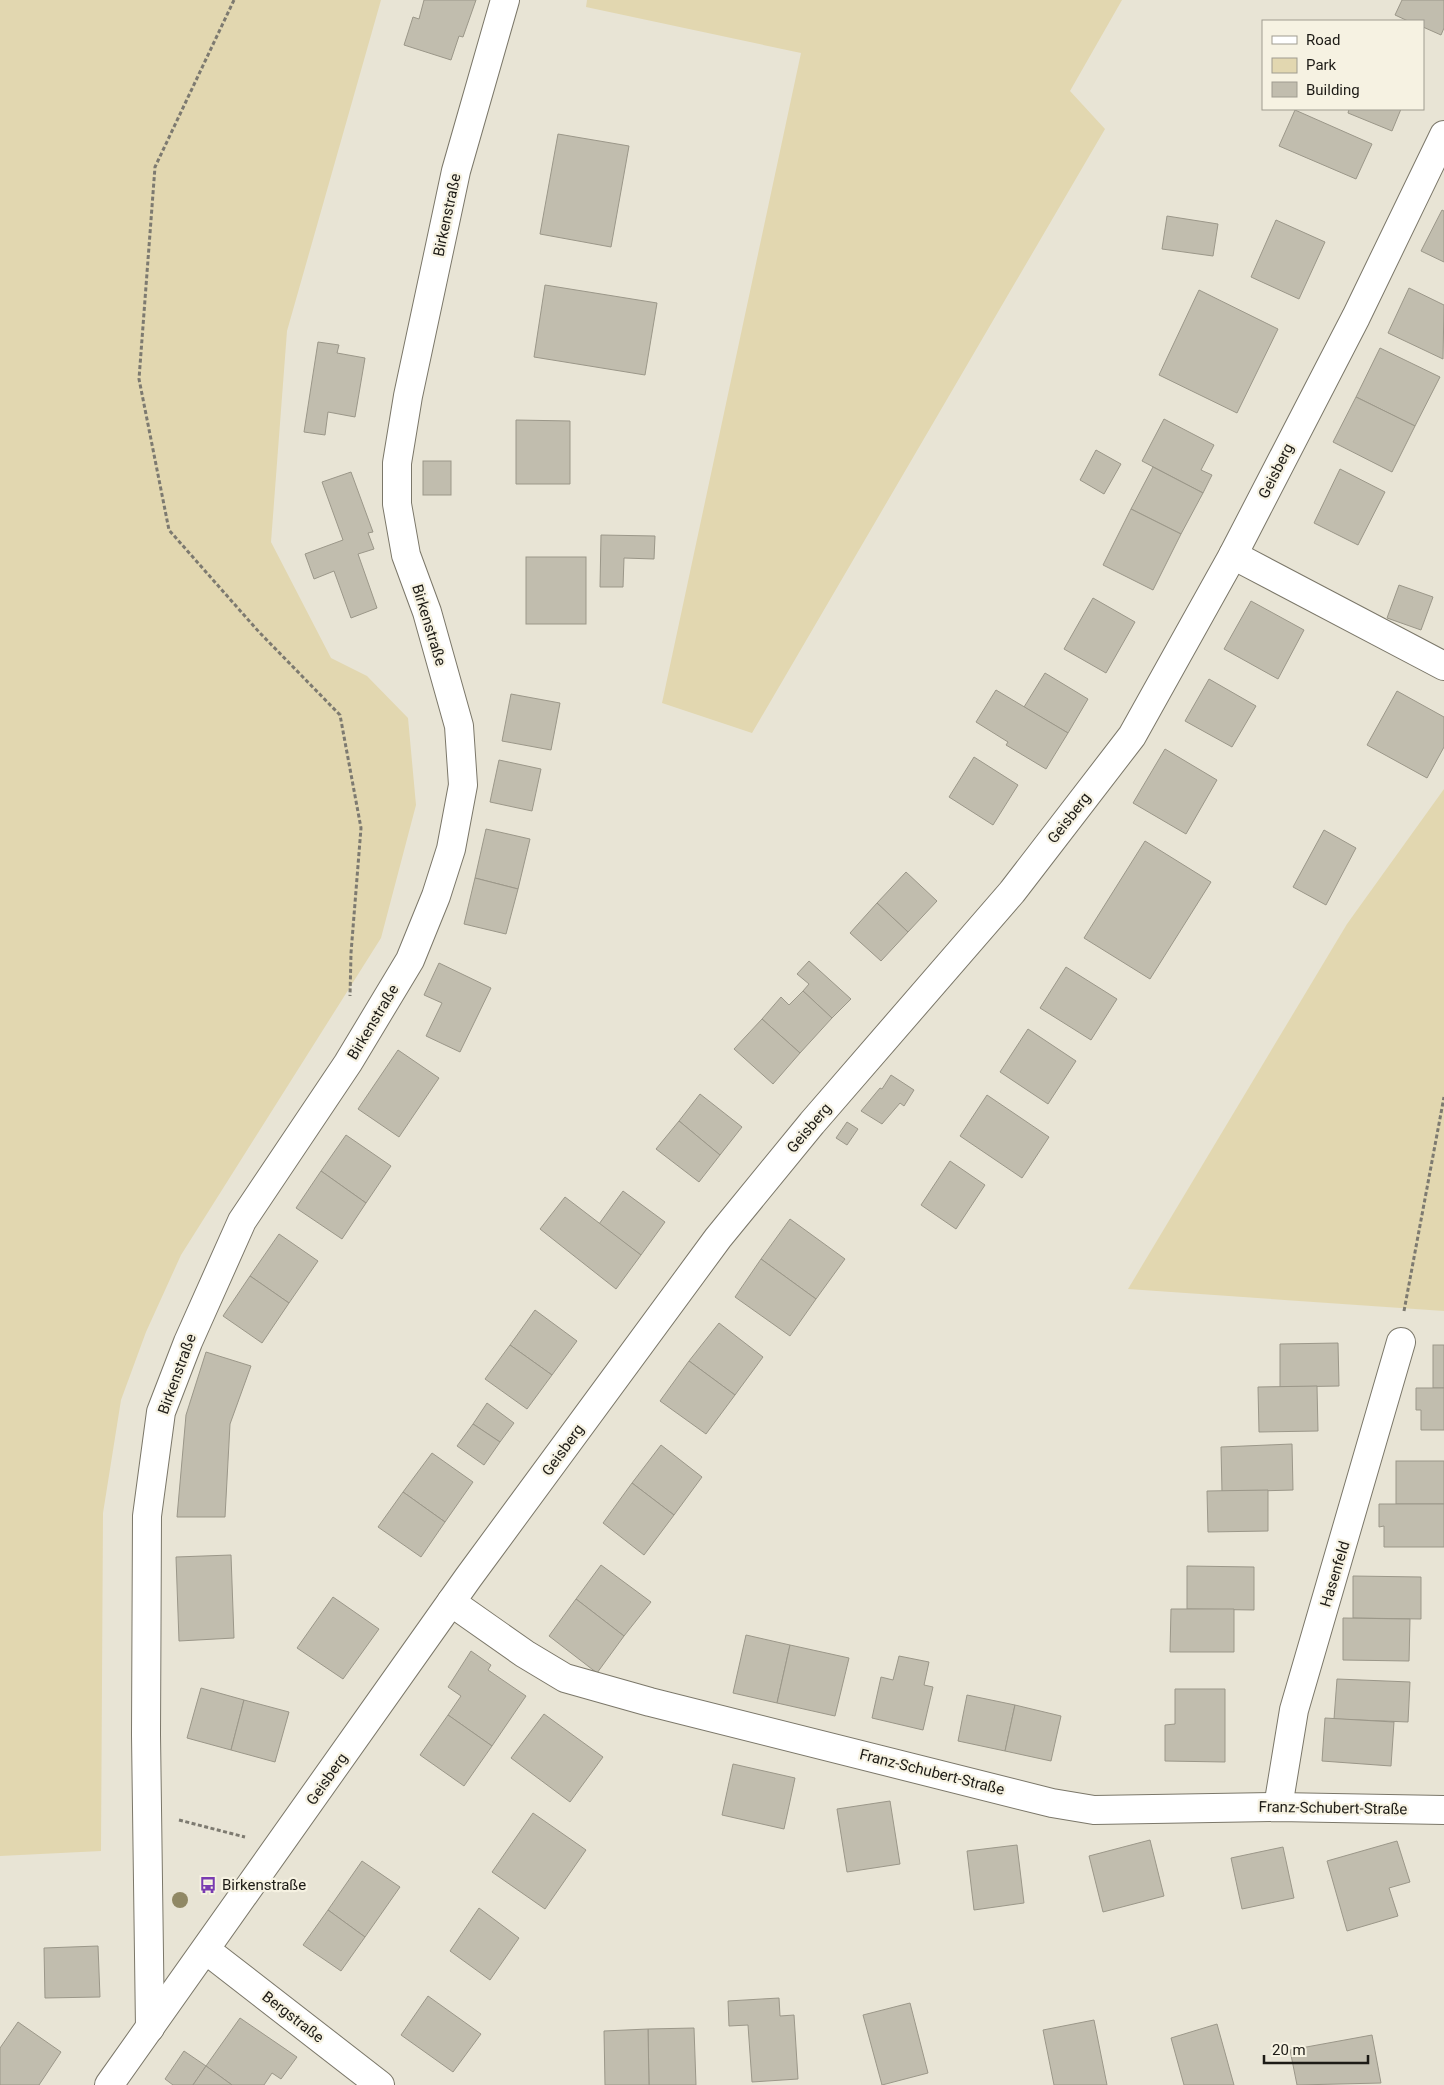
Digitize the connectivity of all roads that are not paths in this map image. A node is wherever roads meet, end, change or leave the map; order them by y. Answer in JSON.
{"nodes":[{"id":1,"x":505,"y":0,"type":"edge"},
{"id":2,"x":1444,"y":135,"type":"edge"},
{"id":3,"x":1233,"y":555,"type":"junction"},
{"id":4,"x":1444,"y":666,"type":"edge"},
{"id":5,"x":1401,"y":1342,"type":"road end"},
{"id":6,"x":451,"y":1602,"type":"junction"},
{"id":7,"x":1278,"y":1807,"type":"junction"},
{"id":8,"x":1444,"y":1810,"type":"edge"},
{"id":9,"x":206,"y":1950,"type":"junction"},
{"id":10,"x":150,"y":2028,"type":"junction"},
{"id":11,"x":109,"y":2085,"type":"edge"},
{"id":12,"x":380,"y":2085,"type":"edge"}],
"edges":[{"from":1,"to":10,"type":"street","name":"Birkenstraße"},
{"from":2,"to":3,"type":"street","name":"Geisberg"},
{"from":3,"to":4,"type":"street"},
{"from":3,"to":6,"type":"street","name":"Geisberg"},
{"from":5,"to":7,"type":"street","name":"Hasenfeld"},
{"from":6,"to":7,"type":"street","name":"Franz-Schubert-Straße"},
{"from":6,"to":9,"type":"street","name":"Geisberg"},
{"from":7,"to":8,"type":"street","name":"Franz-Schubert-Straße"},
{"from":9,"to":10,"type":"street","name":"Geisberg"},
{"from":9,"to":12,"type":"street","name":"Bergstraße"},
{"from":10,"to":11,"type":"street","name":"Geisberg"}]}
